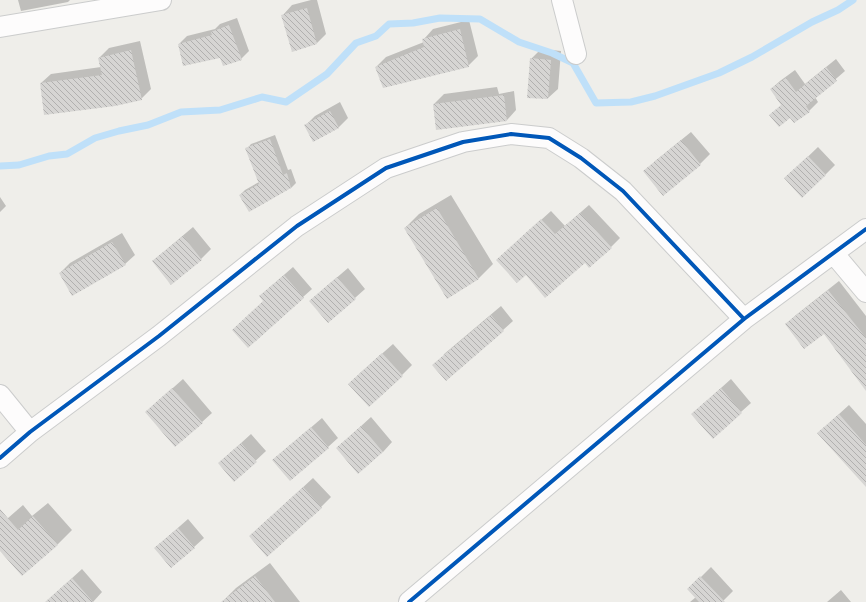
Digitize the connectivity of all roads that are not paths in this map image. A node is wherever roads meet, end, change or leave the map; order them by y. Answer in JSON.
{"nodes":[{"id":1,"x":161,"y":0,"type":"edge"},
{"id":2,"x":562,"y":0,"type":"edge"},
{"id":3,"x":0,"y":27,"type":"edge"},
{"id":4,"x":576,"y":54,"type":"dead end"},
{"id":5,"x":866,"y":229,"type":"edge"},
{"id":6,"x":834,"y":254,"type":"junction"},
{"id":7,"x":866,"y":292,"type":"edge"},
{"id":8,"x":744,"y":319,"type":"junction"},
{"id":9,"x":0,"y":395,"type":"edge"},
{"id":10,"x":30,"y":432,"type":"junction"},
{"id":11,"x":0,"y":458,"type":"edge"},
{"id":12,"x":409,"y":602,"type":"edge"}],
"edges":[{"from":1,"to":3,"type":"street"},
{"from":2,"to":4,"type":"street"},
{"from":5,"to":6,"type":"street"},
{"from":6,"to":7,"type":"street"},
{"from":6,"to":8,"type":"street"},
{"from":8,"to":10,"type":"street"},
{"from":8,"to":12,"type":"street"},
{"from":9,"to":10,"type":"street"},
{"from":10,"to":11,"type":"street"}]}
